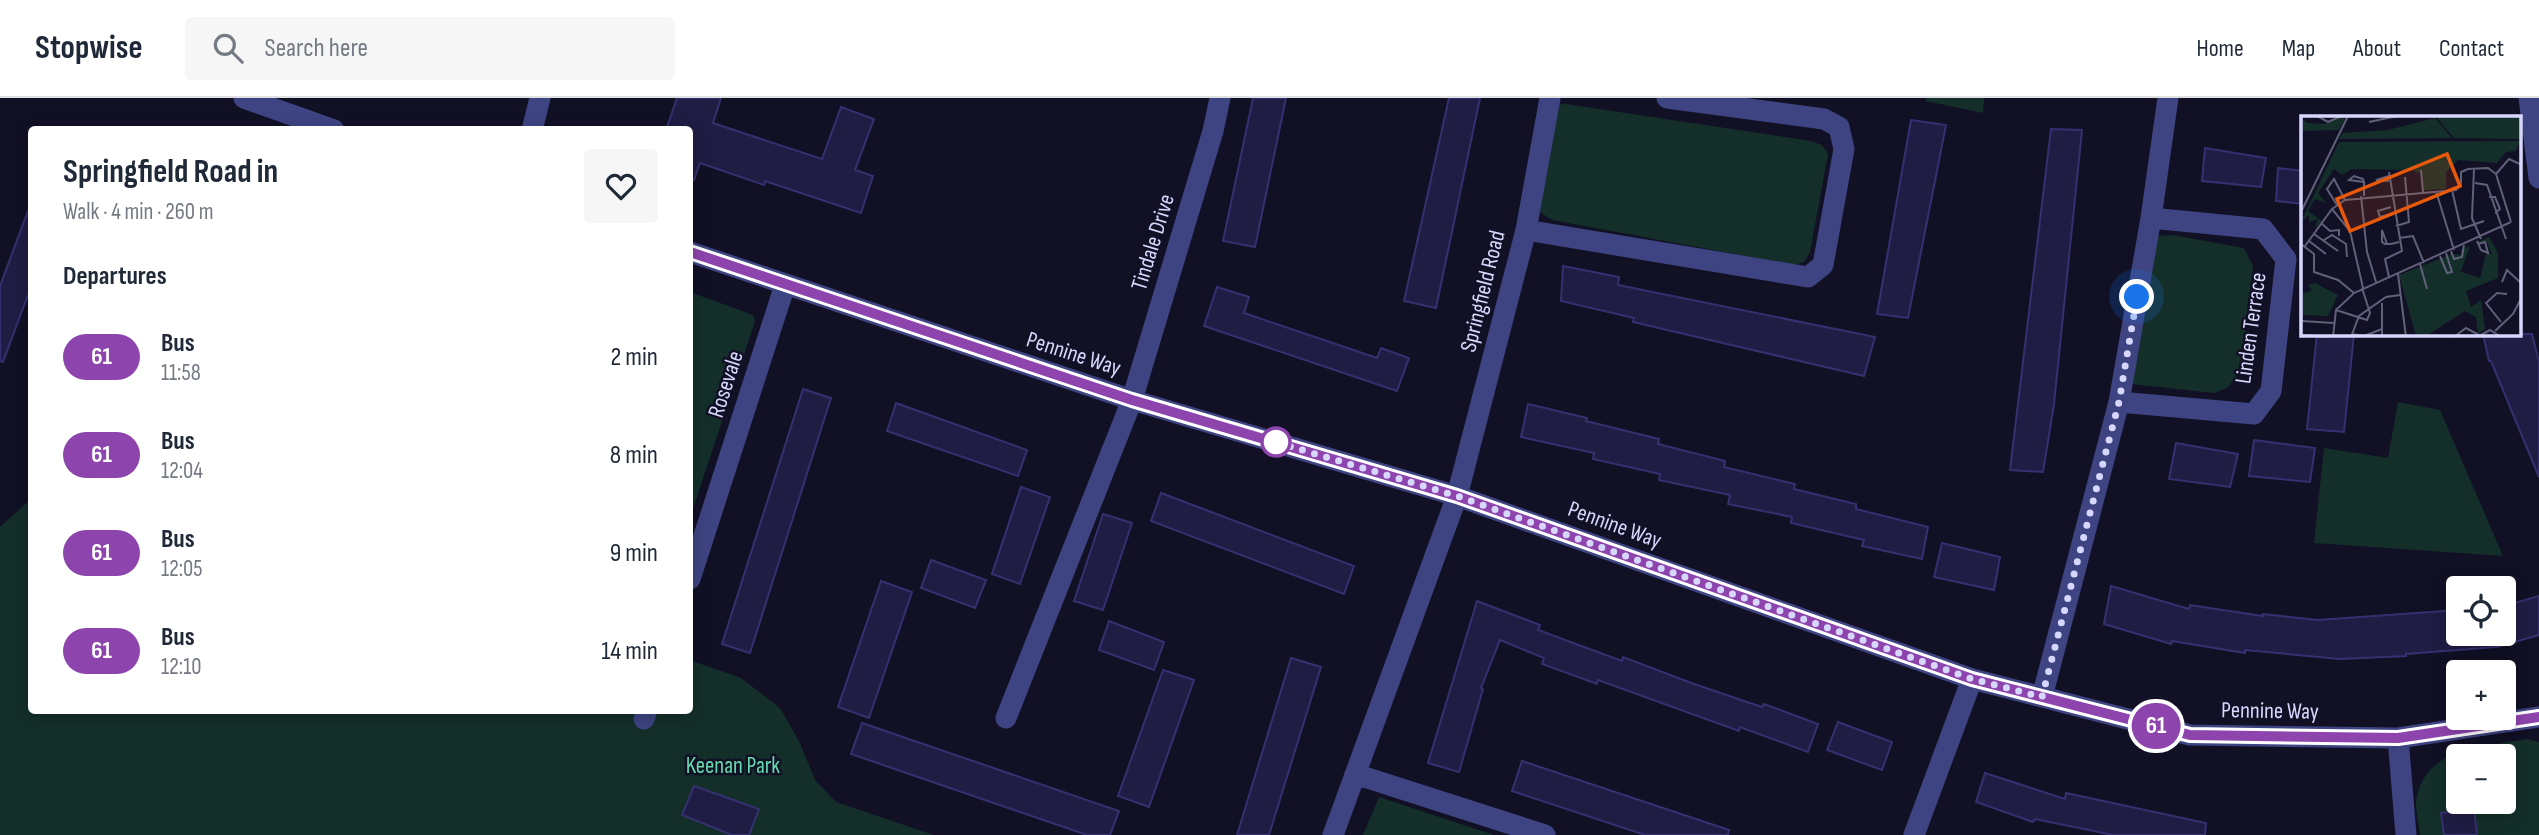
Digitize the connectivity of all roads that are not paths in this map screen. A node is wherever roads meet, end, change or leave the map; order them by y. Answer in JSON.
{"nodes":[{"id":1,"x":244,"y":98,"type":"edge"},
{"id":2,"x":540,"y":98,"type":"edge"},
{"id":3,"x":1220,"y":98,"type":"edge"},
{"id":4,"x":1550,"y":98,"type":"edge"},
{"id":5,"x":1667,"y":98,"type":"edge"},
{"id":6,"x":2168,"y":98,"type":"edge"},
{"id":7,"x":2529,"y":98,"type":"edge"},
{"id":8,"x":303,"y":125,"type":"edge"},
{"id":9,"x":533,"y":126,"type":"edge"},
{"id":10,"x":2539,"y":178,"type":"edge"},
{"id":11,"x":2151,"y":218,"type":"junction"},
{"id":12,"x":1525,"y":230,"type":"junction"},
{"id":13,"x":693,"y":253,"type":"edge"},
{"id":14,"x":785,"y":285,"type":"junction"},
{"id":15,"x":1132,"y":400,"type":"junction"},
{"id":16,"x":2119,"y":402,"type":"junction"},
{"id":17,"x":1457,"y":496,"type":"junction"},
{"id":18,"x":693,"y":570,"type":"edge"},
{"id":19,"x":1972,"y":679,"type":"junction"},
{"id":20,"x":2042,"y":697,"type":"junction"},
{"id":21,"x":1006,"y":718,"type":"dead end"},
{"id":22,"x":2539,"y":718,"type":"edge"},
{"id":23,"x":2398,"y":738,"type":"junction"},
{"id":24,"x":1355,"y":774,"type":"junction"},
{"id":25,"x":1334,"y":835,"type":"edge"},
{"id":26,"x":1545,"y":835,"type":"edge"},
{"id":27,"x":1914,"y":835,"type":"edge"},
{"id":28,"x":2406,"y":835,"type":"edge"}],
"edges":[{"from":1,"to":8,"type":"street"},
{"from":2,"to":9,"type":"street"},
{"from":3,"to":15,"type":"street","name":"Tindale Drive"},
{"from":4,"to":12,"type":"street","name":"Springfield Road"},
{"from":5,"to":12,"type":"street"},
{"from":6,"to":11,"type":"street"},
{"from":7,"to":10,"type":"street"},
{"from":11,"to":16,"type":"street"},
{"from":11,"to":16,"type":"street","name":"Linden Terrace"},
{"from":12,"to":17,"type":"street","name":"Springfield Road"},
{"from":13,"to":14,"type":"street","name":"Pennine Way"},
{"from":14,"to":15,"type":"street","name":"Pennine Way"},
{"from":14,"to":18,"type":"street","name":"Rosevale"},
{"from":15,"to":17,"type":"street","name":"Pennine Way"},
{"from":15,"to":21,"type":"street","name":"Tindale Drive"},
{"from":16,"to":20,"type":"street"},
{"from":17,"to":19,"type":"street","name":"Pennine Way"},
{"from":17,"to":24,"type":"street","name":"Springfield Road"},
{"from":19,"to":20,"type":"street","name":"Pennine Way"},
{"from":19,"to":27,"type":"street"},
{"from":20,"to":23,"type":"street","name":"Pennine Way"},
{"from":22,"to":23,"type":"street","name":"Pennine Way"},
{"from":23,"to":28,"type":"street"},
{"from":24,"to":25,"type":"street","name":"Springfield Road"},
{"from":24,"to":26,"type":"street"}]}
